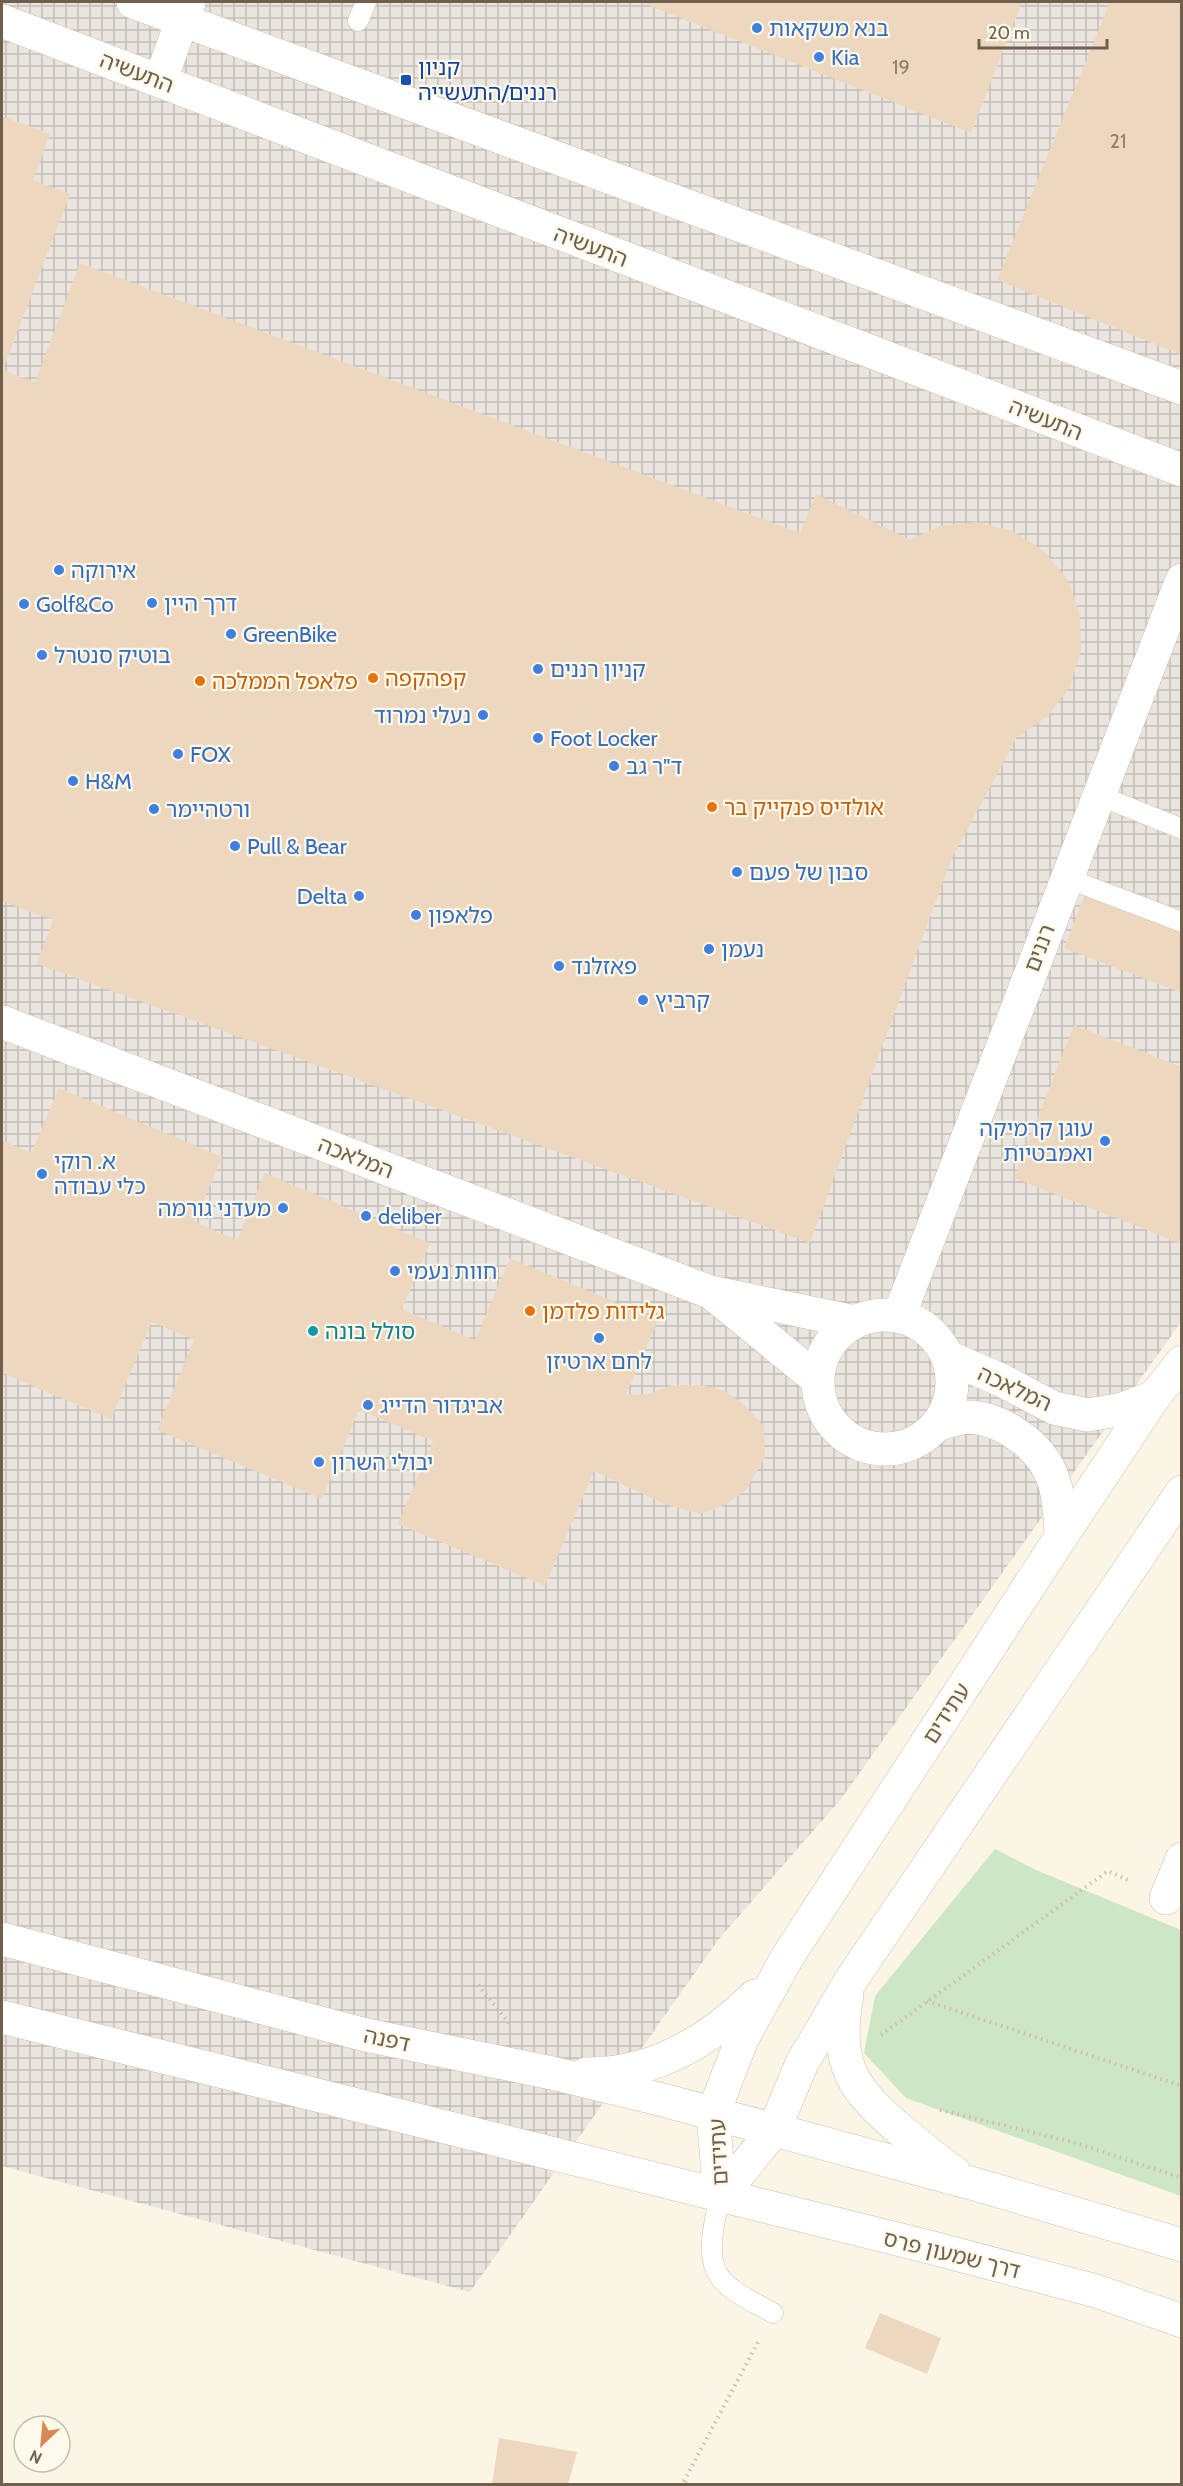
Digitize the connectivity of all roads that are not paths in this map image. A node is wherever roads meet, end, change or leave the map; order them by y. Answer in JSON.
{"nodes":[{"id":1,"x":133,"y":2,"type":"edge"},
{"id":2,"x":366,"y":2,"type":"edge"},
{"id":3,"x":186,"y":11,"type":"edge"},
{"id":4,"x":2,"y":21,"type":"edge"},
{"id":5,"x":358,"y":21,"type":"dead end"},
{"id":6,"x":160,"y":81,"type":"junction"},
{"id":7,"x":1182,"y":388,"type":"edge"},
{"id":8,"x":1182,"y":470,"type":"edge"},
{"id":9,"x":1182,"y":580,"type":"edge"},
{"id":10,"x":1098,"y":795,"type":"junction"},
{"id":11,"x":1182,"y":829,"type":"edge"},
{"id":12,"x":1066,"y":878,"type":"junction"},
{"id":13,"x":1182,"y":922,"type":"edge"},
{"id":14,"x":2,"y":1022,"type":"edge"},
{"id":15,"x":710,"y":1292,"type":"junction"},
{"id":16,"x":899,"y":1316,"type":"junction"},
{"id":17,"x":855,"y":1322,"type":"junction"},
{"id":18,"x":948,"y":1357,"type":"junction"},
{"id":19,"x":1182,"y":1362,"type":"edge"},
{"id":20,"x":817,"y":1379,"type":"junction"},
{"id":21,"x":1154,"y":1397,"type":"junction"},
{"id":22,"x":938,"y":1424,"type":"junction"},
{"id":23,"x":1182,"y":1492,"type":"edge"},
{"id":24,"x":1061,"y":1537,"type":"junction"},
{"id":25,"x":1182,"y":1859,"type":"edge"},
{"id":26,"x":1166,"y":1898,"type":"road end"},
{"id":27,"x":2,"y":1939,"type":"edge"},
{"id":28,"x":780,"y":1972,"type":"junction"},
{"id":29,"x":851,"y":1980,"type":"junction"},
{"id":30,"x":2,"y":2017,"type":"edge"},
{"id":31,"x":552,"y":2073,"type":"junction"},
{"id":32,"x":713,"y":2114,"type":"junction"},
{"id":33,"x":774,"y":2130,"type":"junction"},
{"id":34,"x":971,"y":2183,"type":"junction"},
{"id":35,"x":720,"y":2197,"type":"junction"},
{"id":36,"x":1182,"y":2245,"type":"edge"},
{"id":37,"x":773,"y":2313,"type":"road end"},
{"id":38,"x":1182,"y":2320,"type":"edge"}],
"edges":[{"from":1,"to":3,"type":"street"},
{"from":2,"to":5,"type":"lane"},
{"from":3,"to":6,"type":"street"},
{"from":3,"to":7,"type":"street"},
{"from":4,"to":6,"type":"street","name":"התעשיה"},
{"from":6,"to":8,"type":"street","name":"התעשיה"},
{"from":9,"to":10,"type":"street","name":"רננים"},
{"from":10,"to":11,"type":"lane"},
{"from":10,"to":12,"type":"street","name":"רננים"},
{"from":12,"to":13,"type":"lane"},
{"from":12,"to":16,"type":"street","name":"רננים"},
{"from":14,"to":15,"type":"street","name":"המלאכה"},
{"from":15,"to":17,"type":"street","name":"המלאכה"},
{"from":15,"to":20,"type":"street","name":"המלאכה"},
{"from":16,"to":17,"type":"street"},
{"from":16,"to":18,"type":"street"},
{"from":17,"to":20,"type":"street"},
{"from":18,"to":21,"type":"street","name":"המלאכה"},
{"from":18,"to":22,"type":"street"},
{"from":19,"to":21,"type":"street","name":"עתידים"},
{"from":20,"to":22,"type":"street"},
{"from":21,"to":24,"type":"street","name":"עתידים"},
{"from":22,"to":24,"type":"street","name":"המלאכה"},
{"from":23,"to":29,"type":"street","name":"עתידים"},
{"from":24,"to":28,"type":"street","name":"עתידים"},
{"from":25,"to":26,"type":"street"},
{"from":27,"to":31,"type":"street","name":"דפנה"},
{"from":28,"to":31,"type":"street"},
{"from":28,"to":32,"type":"street","name":"עתידים"},
{"from":29,"to":33,"type":"street","name":"עתידים"},
{"from":29,"to":34,"type":"street"},
{"from":30,"to":35,"type":"street"},
{"from":31,"to":32,"type":"street","name":"דפנה"},
{"from":32,"to":33,"type":"street","name":"דפנה"},
{"from":32,"to":35,"type":"street","name":"עתידים"},
{"from":33,"to":34,"type":"street"},
{"from":33,"to":35,"type":"street","name":"עתידים"},
{"from":34,"to":36,"type":"street"},
{"from":35,"to":37,"type":"lane"},
{"from":35,"to":38,"type":"street","name":"דרך שמעון פרס"}]}
